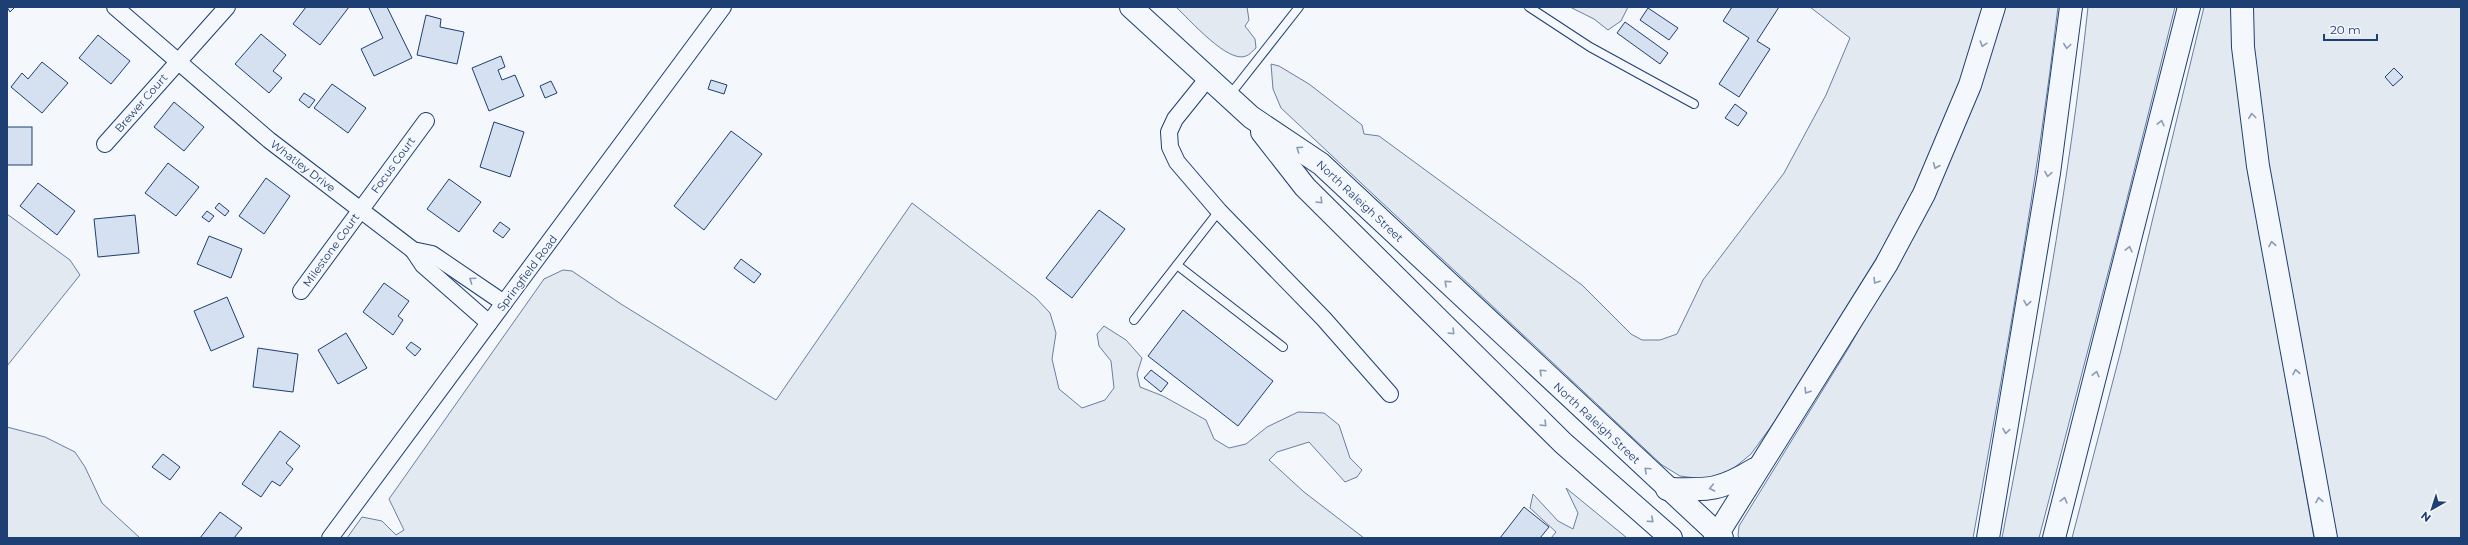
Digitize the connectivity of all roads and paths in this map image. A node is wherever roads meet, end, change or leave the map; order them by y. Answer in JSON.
{"nodes":[{"id":1,"x":115,"y":7,"type":"edge"},
{"id":2,"x":227,"y":7,"type":"edge"},
{"id":3,"x":723,"y":7,"type":"edge"},
{"id":4,"x":1131,"y":7,"type":"edge"},
{"id":5,"x":1299,"y":7,"type":"edge"},
{"id":6,"x":1529,"y":7,"type":"edge"},
{"id":7,"x":1994,"y":7,"type":"edge"},
{"id":8,"x":2071,"y":7,"type":"edge"},
{"id":9,"x":2189,"y":7,"type":"edge"},
{"id":10,"x":2242,"y":7,"type":"edge"},
{"id":11,"x":178,"y":62,"type":"junction"},
{"id":12,"x":1208,"y":78,"type":"junction"},
{"id":13,"x":1229,"y":97,"type":"junction"},
{"id":14,"x":1694,"y":104,"type":"dead end"},
{"id":15,"x":1251,"y":117,"type":"junction"},
{"id":16,"x":426,"y":121,"type":"dead end"},
{"id":17,"x":105,"y":144,"type":"dead end"},
{"id":18,"x":361,"y":209,"type":"junction"},
{"id":19,"x":1219,"y":211,"type":"junction"},
{"id":20,"x":413,"y":250,"type":"junction"},
{"id":21,"x":1177,"y":265,"type":"junction"},
{"id":22,"x":300,"y":291,"type":"dead end"},
{"id":23,"x":504,"y":303,"type":"junction"},
{"id":24,"x":1134,"y":320,"type":"dead end"},
{"id":25,"x":489,"y":323,"type":"junction"},
{"id":26,"x":1283,"y":348,"type":"dead end"},
{"id":27,"x":1390,"y":394,"type":"dead end"},
{"id":28,"x":1759,"y":466,"type":"junction"},
{"id":29,"x":1667,"y":489,"type":"junction"},
{"id":30,"x":1718,"y":537,"type":"edge"},
{"id":31,"x":330,"y":538,"type":"edge"},
{"id":32,"x":1671,"y":538,"type":"edge"},
{"id":33,"x":1988,"y":538,"type":"edge"},
{"id":34,"x":2054,"y":538,"type":"edge"},
{"id":35,"x":2326,"y":538,"type":"edge"}],
"edges":[{"from":1,"to":11,"type":"street","name":"Whatley Drive"},
{"from":2,"to":11,"type":"street","name":"Brewer Court"},
{"from":3,"to":23,"type":"street","name":"Springfield Road"},
{"from":4,"to":12,"type":"main road"},
{"from":5,"to":13,"type":"lane"},
{"from":6,"to":14,"type":"lane"},
{"from":7,"to":28,"type":"main road","one_way":true},
{"from":8,"to":33,"type":"main road","one_way":true},
{"from":34,"to":9,"type":"main road","one_way":true},
{"from":35,"to":10,"type":"main road","one_way":true},
{"from":11,"to":17,"type":"street","name":"Brewer Court"},
{"from":11,"to":18,"type":"street","name":"Whatley Drive"},
{"from":12,"to":13,"type":"main road"},
{"from":12,"to":19,"type":"street"},
{"from":13,"to":15,"type":"main road"},
{"from":29,"to":15,"type":"main road","name":"North Raleigh Street","one_way":true},
{"from":15,"to":32,"type":"main road","one_way":true},
{"from":16,"to":18,"type":"street","name":"Focus Court"},
{"from":18,"to":20,"type":"street","name":"Whatley Drive"},
{"from":18,"to":22,"type":"street","name":"Milestone Court"},
{"from":19,"to":21,"type":"lane"},
{"from":19,"to":27,"type":"street"},
{"from":23,"to":20,"type":"street","name":"Whatley Drive","one_way":true},
{"from":20,"to":25,"type":"street"},
{"from":21,"to":24,"type":"lane"},
{"from":21,"to":26,"type":"lane"},
{"from":23,"to":25,"type":"street","name":"Springfield Road"},
{"from":25,"to":31,"type":"street","name":"Springfield Road"},
{"from":28,"to":29,"type":"main road","one_way":true},
{"from":28,"to":30,"type":"main road"},
{"from":29,"to":30,"type":"main road","name":"North Raleigh Street"}]}
